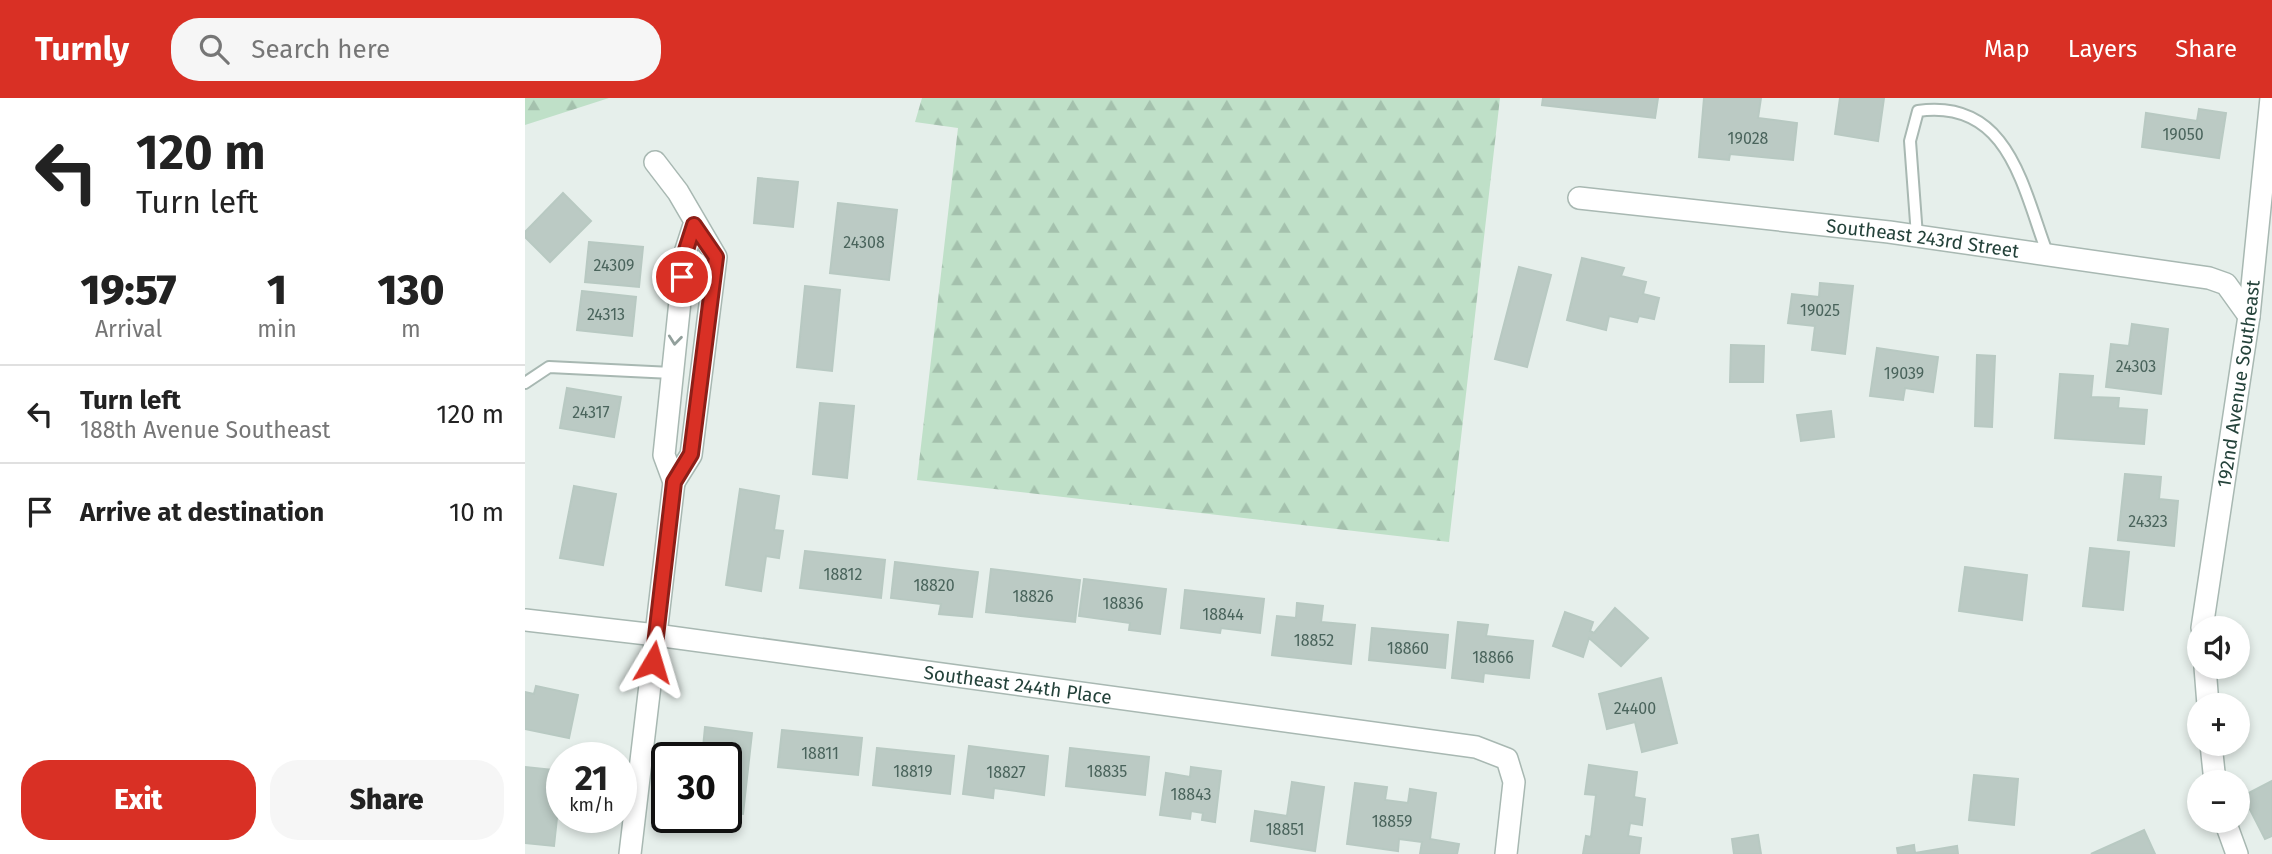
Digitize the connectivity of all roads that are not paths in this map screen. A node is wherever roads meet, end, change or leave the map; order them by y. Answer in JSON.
{"nodes":[{"id":1,"x":2271,"y":98,"type":"edge"},
{"id":2,"x":655,"y":162,"type":"dead end"},
{"id":3,"x":1579,"y":198,"type":"dead end"},
{"id":4,"x":694,"y":225,"type":"junction"},
{"id":5,"x":1917,"y":236,"type":"junction"},
{"id":6,"x":2048,"y":255,"type":"junction"},
{"id":7,"x":2249,"y":316,"type":"junction"},
{"id":8,"x":671,"y":373,"type":"junction"},
{"id":9,"x":525,"y":383,"type":"edge"},
{"id":10,"x":674,"y":482,"type":"junction"},
{"id":11,"x":2204,"y":616,"type":"edge"},
{"id":12,"x":525,"y":620,"type":"edge"},
{"id":13,"x":656,"y":635,"type":"junction"},
{"id":14,"x":2229,"y":833,"type":"edge"},
{"id":15,"x":630,"y":854,"type":"edge"},
{"id":16,"x":1506,"y":854,"type":"edge"},
{"id":17,"x":2237,"y":854,"type":"edge"}],
"edges":[{"from":1,"to":7,"type":"street","name":"192nd Avenue Southeast"},
{"from":2,"to":4,"type":"street"},
{"from":3,"to":5,"type":"street","name":"Southeast 243rd Street"},
{"from":4,"to":8,"type":"street","one_way":true},
{"from":4,"to":10,"type":"street"},
{"from":5,"to":6,"type":"street","name":"Southeast 243rd Street"},
{"from":5,"to":6,"type":"lane"},
{"from":6,"to":7,"type":"street","name":"Southeast 243rd Street"},
{"from":7,"to":11,"type":"street","name":"192nd Avenue Southeast"},
{"from":8,"to":9,"type":"lane"},
{"from":8,"to":10,"type":"street"},
{"from":10,"to":13,"type":"street"},
{"from":12,"to":13,"type":"street","name":"Southeast 244th Place"},
{"from":13,"to":15,"type":"street"},
{"from":13,"to":16,"type":"street","name":"Southeast 244th Place"},
{"from":14,"to":17,"type":"street"}]}
